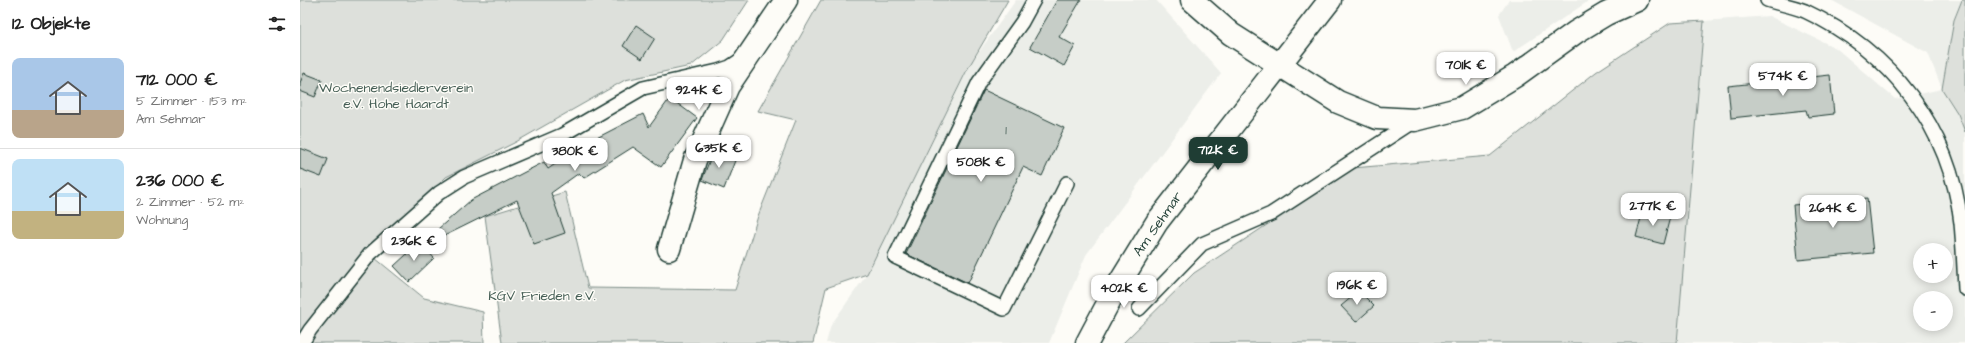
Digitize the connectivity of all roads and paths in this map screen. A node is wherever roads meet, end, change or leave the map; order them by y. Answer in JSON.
{"nodes":[{"id":1,"x":786,"y":0,"type":"edge"},
{"id":2,"x":1034,"y":0,"type":"edge"},
{"id":3,"x":1192,"y":0,"type":"edge"},
{"id":4,"x":1330,"y":0,"type":"edge"},
{"id":5,"x":1637,"y":0,"type":"edge"},
{"id":6,"x":1767,"y":0,"type":"edge"},
{"id":7,"x":747,"y":56,"type":"junction"},
{"id":8,"x":1280,"y":65,"type":"junction"},
{"id":9,"x":1415,"y":120,"type":"junction"},
{"id":10,"x":1067,"y":183,"type":"dead end"},
{"id":11,"x":669,"y":249,"type":"dead end"},
{"id":12,"x":1965,"y":289,"type":"edge"},
{"id":13,"x":1140,"y":309,"type":"dead end"},
{"id":14,"x":302,"y":343,"type":"edge"},
{"id":15,"x":1087,"y":343,"type":"edge"}],
"edges":[{"from":1,"to":7,"type":"street"},
{"from":2,"to":10,"type":"lane"},
{"from":3,"to":8,"type":"street"},
{"from":4,"to":8,"type":"street","name":"Am Sehmar"},
{"from":5,"to":9,"type":"street"},
{"from":6,"to":12,"type":"lane"},
{"from":7,"to":11,"type":"street"},
{"from":7,"to":14,"type":"lane"},
{"from":8,"to":9,"type":"street"},
{"from":8,"to":15,"type":"street","name":"Am Sehmar"},
{"from":9,"to":13,"type":"lane"}]}
